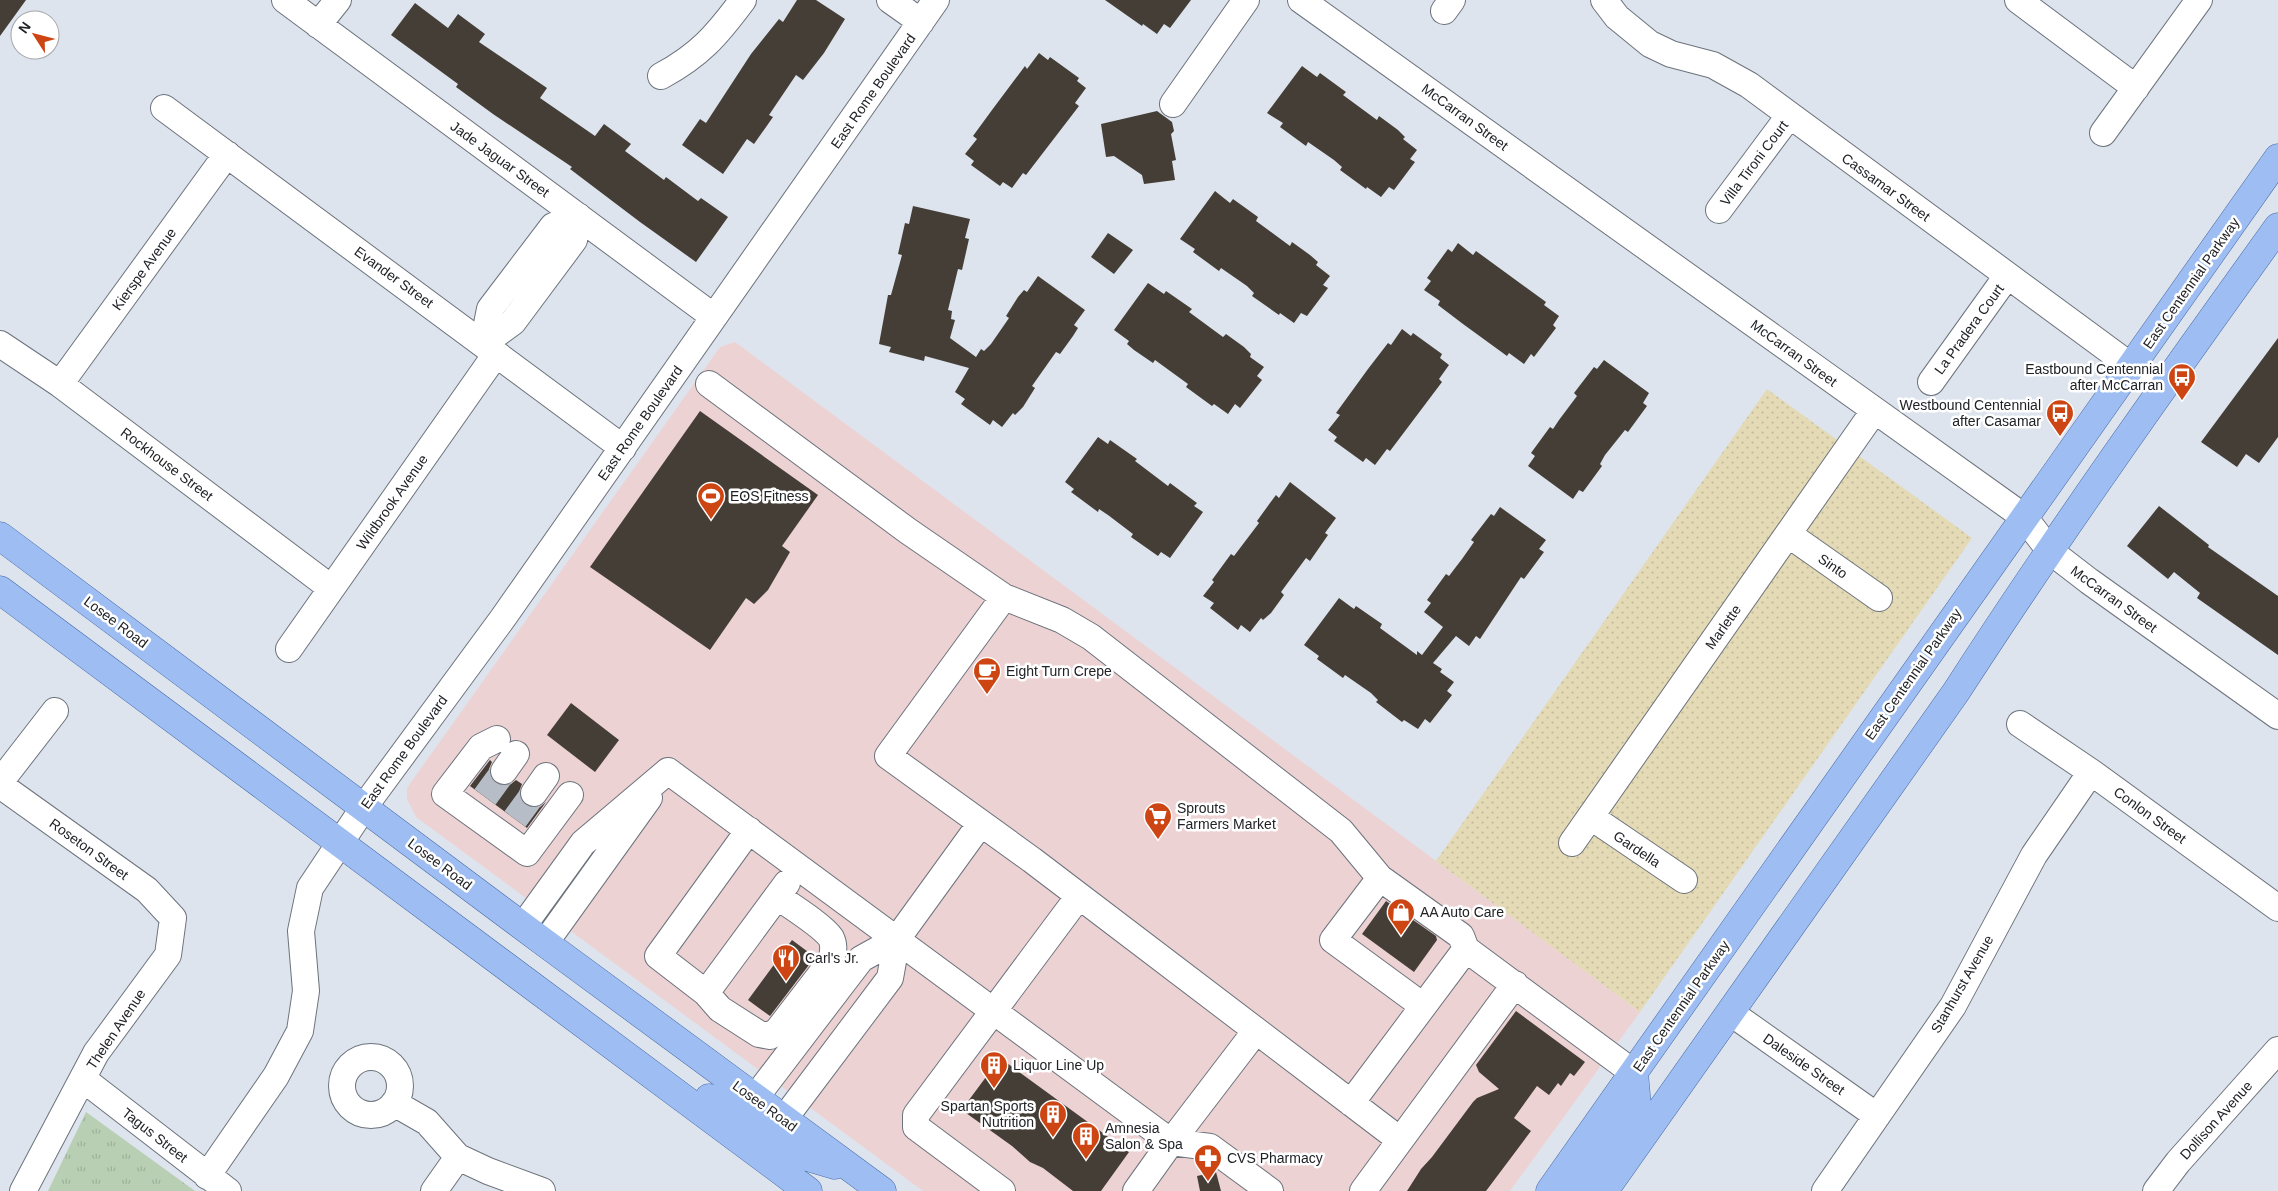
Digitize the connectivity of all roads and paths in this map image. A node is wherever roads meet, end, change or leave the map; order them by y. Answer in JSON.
{"nodes":[{"id":1,"x":285,"y":0,"type":"edge"},
{"id":2,"x":338,"y":0,"type":"edge"},
{"id":3,"x":744,"y":0,"type":"edge"},
{"id":4,"x":890,"y":0,"type":"edge"},
{"id":5,"x":936,"y":0,"type":"edge"},
{"id":6,"x":1246,"y":0,"type":"edge"},
{"id":7,"x":1301,"y":0,"type":"edge"},
{"id":8,"x":1604,"y":0,"type":"edge"},
{"id":9,"x":2018,"y":0,"type":"edge"},
{"id":10,"x":2199,"y":0,"type":"edge"},
{"id":11,"x":921,"y":22,"type":"junction"},
{"id":12,"x":318,"y":25,"type":"junction"},
{"id":13,"x":661,"y":76,"type":"dead end"},
{"id":14,"x":2136,"y":88,"type":"junction"},
{"id":15,"x":1173,"y":104,"type":"dead end"},
{"id":16,"x":164,"y":108,"type":"dead end"},
{"id":17,"x":1789,"y":116,"type":"junction"},
{"id":18,"x":2104,"y":133,"type":"dead end"},
{"id":19,"x":227,"y":154,"type":"junction"},
{"id":20,"x":2278,"y":158,"type":"edge"},
{"id":21,"x":1719,"y":210,"type":"dead end"},
{"id":22,"x":578,"y":216,"type":"junction"},
{"id":23,"x":2278,"y":227,"type":"edge"},
{"id":24,"x":2008,"y":276,"type":"junction"},
{"id":25,"x":510,"y":283,"type":"junction"},
{"id":26,"x":531,"y":298,"type":"junction"},
{"id":27,"x":714,"y":317,"type":"junction"},
{"id":28,"x":0,"y":344,"type":"edge"},
{"id":29,"x":490,"y":349,"type":"junction"},
{"id":30,"x":2131,"y":367,"type":"junction"},
{"id":31,"x":1931,"y":382,"type":"dead end"},
{"id":32,"x":60,"y":384,"type":"junction"},
{"id":33,"x":709,"y":384,"type":"dead end"},
{"id":34,"x":2162,"y":389,"type":"junction"},
{"id":35,"x":1874,"y":411,"type":"junction"},
{"id":36,"x":623,"y":448,"type":"junction"},
{"id":37,"x":2024,"y":517,"type":"junction"},
{"id":38,"x":1788,"y":534,"type":"junction"},
{"id":39,"x":0,"y":536,"type":"edge"},
{"id":40,"x":2050,"y":551,"type":"junction"},
{"id":41,"x":331,"y":588,"type":"junction"},
{"id":42,"x":0,"y":590,"type":"edge"},
{"id":43,"x":1004,"y":598,"type":"junction"},
{"id":44,"x":1879,"y":598,"type":"dead end"},
{"id":45,"x":289,"y":649,"type":"dead end"},
{"id":46,"x":55,"y":711,"type":"dead end"},
{"id":47,"x":2278,"y":716,"type":"edge"},
{"id":48,"x":2020,"y":724,"type":"dead end"},
{"id":49,"x":506,"y":754,"type":"dead end"},
{"id":50,"x":668,"y":771,"type":"junction"},
{"id":51,"x":2091,"y":772,"type":"junction"},
{"id":52,"x":0,"y":784,"type":"edge"},
{"id":53,"x":570,"y":795,"type":"dead end"},
{"id":54,"x":364,"y":807,"type":"junction"},
{"id":55,"x":1590,"y":818,"type":"junction"},
{"id":56,"x":981,"y":823,"type":"junction"},
{"id":57,"x":749,"y":830,"type":"junction"},
{"id":58,"x":339,"y":842,"type":"junction"},
{"id":59,"x":1572,"y":844,"type":"dead end"},
{"id":60,"x":799,"y":867,"type":"junction"},
{"id":61,"x":1380,"y":878,"type":"junction"},
{"id":62,"x":1684,"y":880,"type":"dead end"},
{"id":63,"x":778,"y":896,"type":"junction"},
{"id":64,"x":1079,"y":896,"type":"junction"},
{"id":65,"x":2278,"y":908,"type":"edge"},
{"id":66,"x":173,"y":918,"type":"joint"},
{"id":67,"x":523,"y":926,"type":"junction"},
{"id":68,"x":897,"y":938,"type":"junction"},
{"id":69,"x":545,"y":943,"type":"junction"},
{"id":70,"x":1466,"y":949,"type":"junction"},
{"id":71,"x":1515,"y":984,"type":"junction"},
{"id":72,"x":706,"y":993,"type":"junction"},
{"id":73,"x":1423,"y":1006,"type":"junction"},
{"id":74,"x":994,"y":1010,"type":"junction"},
{"id":75,"x":1731,"y":1012,"type":"junction"},
{"id":76,"x":1255,"y":1032,"type":"junction"},
{"id":77,"x":2278,"y":1050,"type":"edge"},
{"id":78,"x":648,"y":1073,"type":"junction"},
{"id":79,"x":1634,"y":1073,"type":"junction"},
{"id":80,"x":83,"y":1078,"type":"junction"},
{"id":81,"x":755,"y":1098,"type":"junction"},
{"id":82,"x":394,"y":1102,"type":"dead end"},
{"id":83,"x":1351,"y":1103,"type":"junction"},
{"id":84,"x":1877,"y":1116,"type":"junction"},
{"id":85,"x":784,"y":1120,"type":"junction"},
{"id":86,"x":730,"y":1133,"type":"junction"},
{"id":87,"x":1400,"y":1140,"type":"junction"},
{"id":88,"x":1171,"y":1142,"type":"junction"},
{"id":89,"x":458,"y":1157,"type":"junction"},
{"id":90,"x":851,"y":1169,"type":"junction"},
{"id":91,"x":207,"y":1176,"type":"junction"},
{"id":92,"x":23,"y":1191,"type":"edge"},
{"id":93,"x":228,"y":1191,"type":"edge"},
{"id":94,"x":434,"y":1191,"type":"edge"},
{"id":95,"x":542,"y":1191,"type":"edge"},
{"id":96,"x":808,"y":1191,"type":"edge"},
{"id":97,"x":882,"y":1191,"type":"edge"},
{"id":98,"x":1002,"y":1191,"type":"edge"},
{"id":99,"x":1136,"y":1191,"type":"edge"},
{"id":100,"x":1270,"y":1191,"type":"edge"},
{"id":101,"x":1363,"y":1191,"type":"edge"},
{"id":102,"x":1550,"y":1191,"type":"edge"},
{"id":103,"x":1578,"y":1191,"type":"edge"},
{"id":104,"x":1604,"y":1191,"type":"edge"},
{"id":105,"x":1824,"y":1191,"type":"edge"},
{"id":106,"x":2156,"y":1191,"type":"edge"}],
"edges":[{"from":1,"to":12,"type":"street","name":"Jade Jaguar Street"},
{"from":2,"to":12,"type":"street"},
{"from":3,"to":13,"type":"street"},
{"from":4,"to":11,"type":"street"},
{"from":5,"to":11,"type":"street","name":"East Rome Boulevard"},
{"from":6,"to":15,"type":"street"},
{"from":7,"to":35,"type":"street","name":"McCarran Street"},
{"from":8,"to":17,"type":"street","name":"Cassamar Street"},
{"from":9,"to":14,"type":"street"},
{"from":10,"to":14,"type":"street"},
{"from":11,"to":27,"type":"street","name":"East Rome Boulevard"},
{"from":12,"to":22,"type":"street","name":"Jade Jaguar Street"},
{"from":14,"to":18,"type":"street"},
{"from":16,"to":19,"type":"street","name":"Evander Street"},
{"from":17,"to":21,"type":"street","name":"Villa Tironi Court"},
{"from":17,"to":24,"type":"street","name":"Cassamar Street"},
{"from":19,"to":29,"type":"street","name":"Evander Street"},
{"from":19,"to":32,"type":"street","name":"Kierspe Avenue"},
{"from":20,"to":30,"type":"main road","name":"East Centennial Parkway"},
{"from":22,"to":25,"type":"street","name":"Wildbrook Avenue"},
{"from":22,"to":26,"type":"street","name":"Wildbrook Avenue"},
{"from":22,"to":27,"type":"street","name":"Jade Jaguar Street"},
{"from":23,"to":34,"type":"main road"},
{"from":24,"to":30,"type":"street","name":"Cassamar Street"},
{"from":24,"to":31,"type":"street","name":"La Pradera Court"},
{"from":25,"to":26,"type":"street"},
{"from":25,"to":29,"type":"street","name":"Wildbrook Avenue"},
{"from":26,"to":29,"type":"street","name":"Wildbrook Avenue"},
{"from":27,"to":36,"type":"street","name":"East Rome Boulevard"},
{"from":28,"to":32,"type":"street","name":"Rockhouse Street"},
{"from":29,"to":36,"type":"street","name":"Evander Street"},
{"from":29,"to":41,"type":"street","name":"Wildbrook Avenue"},
{"from":30,"to":34,"type":"street","name":"Cassamar Street"},
{"from":30,"to":37,"type":"main road","name":"East Centennial Parkway"},
{"from":32,"to":41,"type":"street","name":"Rockhouse Street"},
{"from":33,"to":43,"type":"street"},
{"from":34,"to":40,"type":"main road"},
{"from":35,"to":37,"type":"street","name":"McCarran Street"},
{"from":35,"to":38,"type":"street","name":"Marlette"},
{"from":36,"to":54,"type":"street","name":"East Rome Boulevard"},
{"from":37,"to":40,"type":"street","name":"McCarran Street"},
{"from":37,"to":79,"type":"main road","name":"East Centennial Parkway"},
{"from":38,"to":44,"type":"street","name":"Sinto"},
{"from":38,"to":55,"type":"street","name":"Marlette"},
{"from":39,"to":54,"type":"main road","name":"Losee Road"},
{"from":40,"to":47,"type":"street","name":"McCarran Street"},
{"from":40,"to":75,"type":"main road"},
{"from":41,"to":45,"type":"street","name":"Wildbrook Avenue"},
{"from":42,"to":58,"type":"main road"},
{"from":43,"to":56,"type":"street"},
{"from":43,"to":61,"type":"street"},
{"from":46,"to":52,"type":"street"},
{"from":48,"to":51,"type":"street","name":"Conlon Street"},
{"from":49,"to":53,"type":"street"},
{"from":50,"to":57,"type":"street"},
{"from":50,"to":67,"type":"street"},
{"from":50,"to":69,"type":"street"},
{"from":51,"to":65,"type":"street","name":"Conlon Street"},
{"from":51,"to":84,"type":"street","name":"Stanhurst Avenue"},
{"from":52,"to":66,"type":"street","name":"Roseton Street"},
{"from":54,"to":58,"type":"street","name":"East Rome Boulevard"},
{"from":54,"to":67,"type":"main road","name":"Losee Road"},
{"from":55,"to":59,"type":"street","name":"Marlette"},
{"from":55,"to":62,"type":"street","name":"Gardella"},
{"from":56,"to":64,"type":"street"},
{"from":56,"to":68,"type":"street"},
{"from":57,"to":60,"type":"street"},
{"from":57,"to":72,"type":"street"},
{"from":58,"to":78,"type":"main road"},
{"from":58,"to":91,"type":"street","name":"East Rome Boulevard"},
{"from":60,"to":63,"type":"street"},
{"from":60,"to":68,"type":"street"},
{"from":61,"to":70,"type":"street"},
{"from":61,"to":73,"type":"street"},
{"from":63,"to":72,"type":"street"},
{"from":63,"to":72,"type":"street"},
{"from":64,"to":74,"type":"street"},
{"from":64,"to":76,"type":"street"},
{"from":66,"to":80,"type":"street","name":"Thelen Avenue"},
{"from":67,"to":69,"type":"main road","name":"Losee Road"},
{"from":68,"to":74,"type":"street"},
{"from":68,"to":81,"type":"street"},
{"from":68,"to":85,"type":"street"},
{"from":69,"to":81,"type":"main road","name":"Losee Road"},
{"from":70,"to":71,"type":"street"},
{"from":70,"to":73,"type":"street"},
{"from":71,"to":79,"type":"street"},
{"from":71,"to":87,"type":"street"},
{"from":73,"to":83,"type":"street"},
{"from":74,"to":88,"type":"street"},
{"from":74,"to":98,"type":"street"},
{"from":75,"to":84,"type":"street","name":"Daleside Street"},
{"from":75,"to":104,"type":"main road"},
{"from":76,"to":83,"type":"street"},
{"from":76,"to":88,"type":"street"},
{"from":77,"to":106,"type":"street","name":"Dollison Avenue"},
{"from":78,"to":85,"type":"main road"},
{"from":78,"to":86,"type":"main road"},
{"from":79,"to":102,"type":"main road","name":"East Centennial Parkway"},
{"from":79,"to":103,"type":"main road"},
{"from":80,"to":91,"type":"street","name":"Tagus Street"},
{"from":80,"to":92,"type":"street","name":"Thelen Avenue"},
{"from":81,"to":85,"type":"main road","name":"Losee Road"},
{"from":82,"to":89,"type":"street"},
{"from":83,"to":87,"type":"street"},
{"from":84,"to":105,"type":"street","name":"Stanhurst Avenue"},
{"from":85,"to":90,"type":"main road","name":"Losee Road"},
{"from":86,"to":90,"type":"main road"},
{"from":86,"to":96,"type":"main road"},
{"from":87,"to":101,"type":"street"},
{"from":88,"to":99,"type":"street"},
{"from":88,"to":100,"type":"street"},
{"from":89,"to":94,"type":"street"},
{"from":89,"to":95,"type":"street"},
{"from":90,"to":97,"type":"main road","name":"Losee Road"},
{"from":91,"to":93,"type":"street","name":"Tagus Street"}]}
